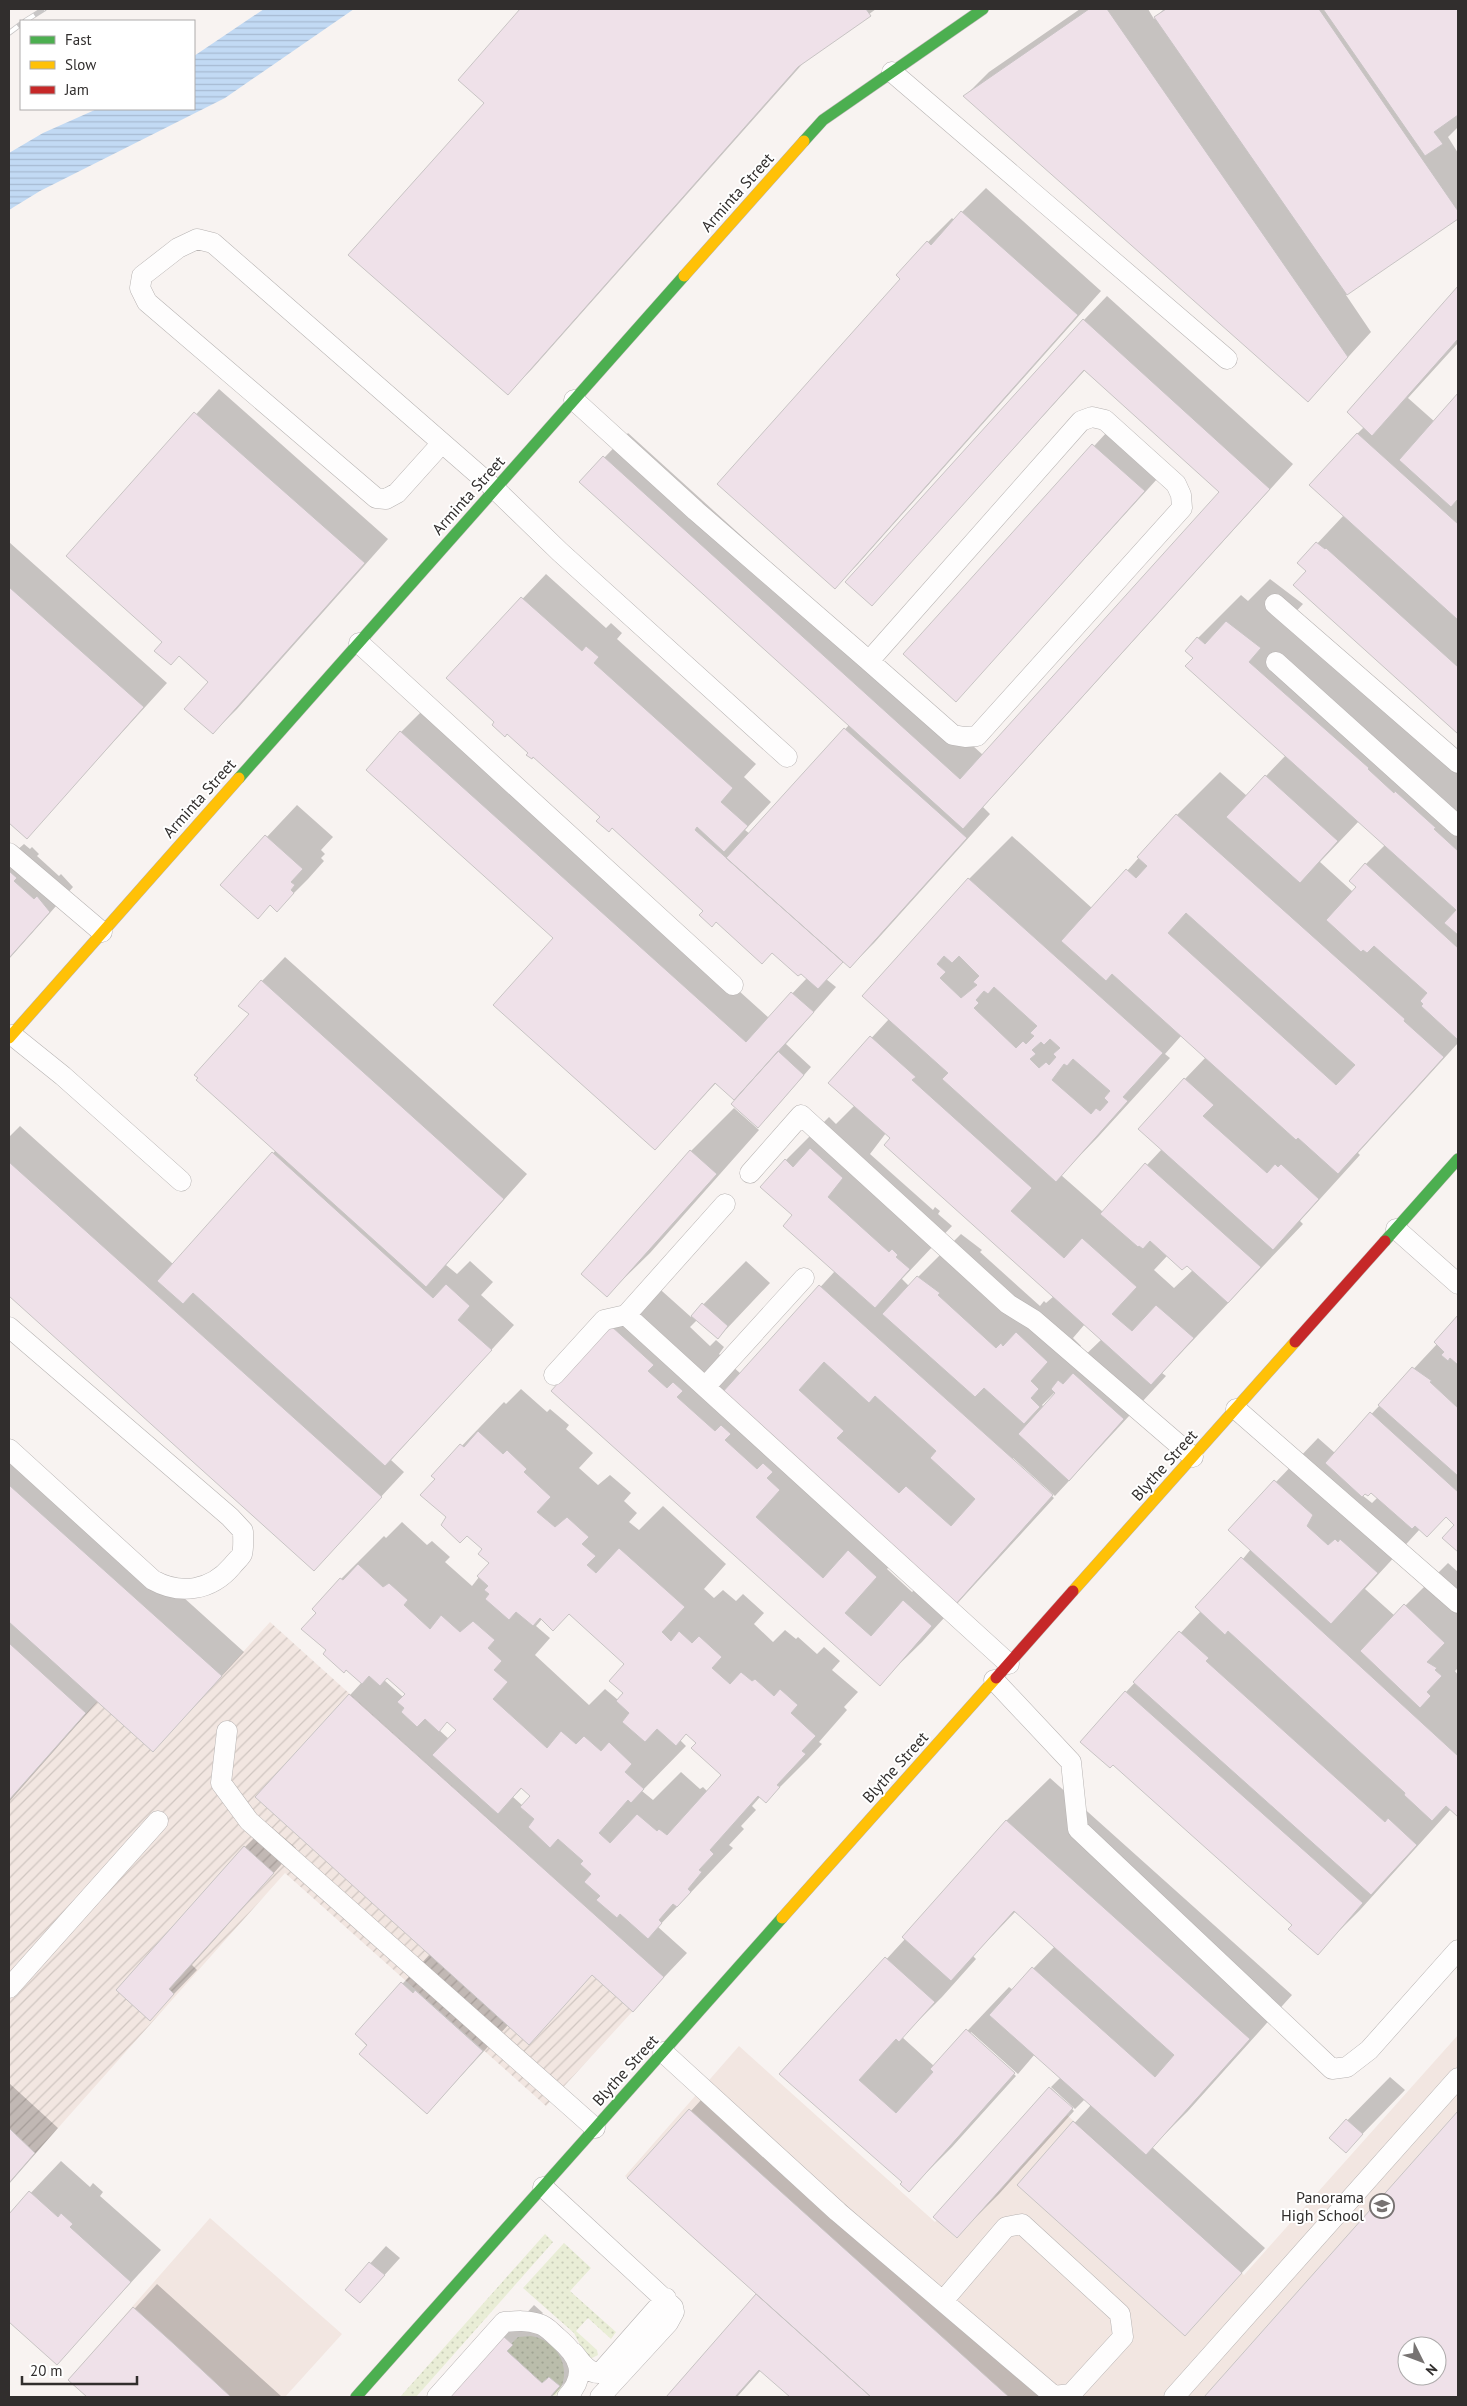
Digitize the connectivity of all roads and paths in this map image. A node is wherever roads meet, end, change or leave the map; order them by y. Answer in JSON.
{"nodes":[{"id":1,"x":983,"y":9,"type":"edge"},
{"id":2,"x":892,"y":72,"type":"junction"},
{"id":3,"x":1227,"y":359,"type":"dead end"},
{"id":4,"x":574,"y":400,"type":"junction"},
{"id":5,"x":441,"y":444,"type":"junction"},
{"id":6,"x":495,"y":489,"type":"junction"},
{"id":7,"x":1275,"y":604,"type":"dead end"},
{"id":8,"x":358,"y":643,"type":"junction"},
{"id":9,"x":869,"y":661,"type":"junction"},
{"id":10,"x":1276,"y":662,"type":"dead end"},
{"id":11,"x":787,"y":757,"type":"dead end"},
{"id":12,"x":1458,"y":763,"type":"edge"},
{"id":13,"x":1458,"y":826,"type":"edge"},
{"id":14,"x":9,"y":854,"type":"edge"},
{"id":15,"x":102,"y":932,"type":"junction"},
{"id":16,"x":733,"y":986,"type":"dead end"},
{"id":17,"x":10,"y":1036,"type":"edge"},
{"id":18,"x":1458,"y":1160,"type":"edge"},
{"id":19,"x":750,"y":1173,"type":"dead end"},
{"id":20,"x":181,"y":1181,"type":"dead end"},
{"id":21,"x":725,"y":1204,"type":"dead end"},
{"id":22,"x":1396,"y":1229,"type":"junction"},
{"id":23,"x":804,"y":1278,"type":"dead end"},
{"id":24,"x":1458,"y":1284,"type":"edge"},
{"id":25,"x":626,"y":1315,"type":"junction"},
{"id":26,"x":9,"y":1327,"type":"edge"},
{"id":27,"x":554,"y":1375,"type":"dead end"},
{"id":28,"x":705,"y":1387,"type":"junction"},
{"id":29,"x":1236,"y":1409,"type":"junction"},
{"id":30,"x":9,"y":1449,"type":"edge"},
{"id":31,"x":1194,"y":1457,"type":"junction"},
{"id":32,"x":1458,"y":1603,"type":"edge"},
{"id":33,"x":1009,"y":1664,"type":"junction"},
{"id":34,"x":994,"y":1680,"type":"junction"},
{"id":35,"x":227,"y":1731,"type":"dead end"},
{"id":36,"x":158,"y":1821,"type":"dead end"},
{"id":37,"x":1458,"y":1950,"type":"edge"},
{"id":38,"x":9,"y":1988,"type":"edge"},
{"id":39,"x":663,"y":2052,"type":"junction"},
{"id":40,"x":1458,"y":2078,"type":"edge"},
{"id":41,"x":595,"y":2128,"type":"junction"},
{"id":42,"x":543,"y":2187,"type":"junction"},
{"id":43,"x":666,"y":2298,"type":"junction"},
{"id":44,"x":943,"y":2301,"type":"junction"},
{"id":45,"x":574,"y":2353,"type":"junction"},
{"id":46,"x":603,"y":2393,"type":"edge"},
{"id":47,"x":570,"y":2394,"type":"edge"},
{"id":48,"x":356,"y":2397,"type":"edge"},
{"id":49,"x":437,"y":2397,"type":"edge"},
{"id":50,"x":1174,"y":2397,"type":"edge"}],
"edges":[{"from":1,"to":2,"type":"street","name":"Arminta Street"},
{"from":2,"to":3,"type":"lane"},
{"from":2,"to":4,"type":"street","name":"Arminta Street"},
{"from":4,"to":6,"type":"street","name":"Arminta Street"},
{"from":4,"to":9,"type":"lane"},
{"from":5,"to":5,"type":"lane"},
{"from":5,"to":6,"type":"lane"},
{"from":6,"to":8,"type":"street","name":"Arminta Street"},
{"from":6,"to":11,"type":"lane"},
{"from":7,"to":12,"type":"lane"},
{"from":8,"to":15,"type":"street","name":"Arminta Street"},
{"from":8,"to":16,"type":"lane"},
{"from":9,"to":9,"type":"lane"},
{"from":10,"to":13,"type":"lane"},
{"from":14,"to":15,"type":"lane"},
{"from":15,"to":17,"type":"street","name":"Arminta Street"},
{"from":17,"to":20,"type":"lane"},
{"from":18,"to":22,"type":"street","name":"Blythe Street"},
{"from":19,"to":31,"type":"lane"},
{"from":21,"to":25,"type":"lane"},
{"from":22,"to":24,"type":"lane"},
{"from":22,"to":29,"type":"street","name":"Blythe Street"},
{"from":23,"to":28,"type":"lane"},
{"from":25,"to":27,"type":"lane"},
{"from":25,"to":28,"type":"lane"},
{"from":26,"to":30,"type":"lane"},
{"from":28,"to":33,"type":"lane"},
{"from":29,"to":31,"type":"street","name":"Blythe Street"},
{"from":29,"to":32,"type":"lane"},
{"from":31,"to":33,"type":"street","name":"Blythe Street"},
{"from":33,"to":34,"type":"street","name":"Blythe Street"},
{"from":34,"to":37,"type":"lane"},
{"from":34,"to":39,"type":"street","name":"Blythe Street"},
{"from":35,"to":41,"type":"lane"},
{"from":36,"to":38,"type":"lane"},
{"from":39,"to":41,"type":"street","name":"Blythe Street"},
{"from":39,"to":44,"type":"lane"},
{"from":40,"to":50,"type":"lane"},
{"from":41,"to":42,"type":"street","name":"Blythe Street"},
{"from":42,"to":43,"type":"lane"},
{"from":42,"to":48,"type":"street","name":"Blythe Street"},
{"from":43,"to":45,"type":"lane"},
{"from":43,"to":46,"type":"lane"},
{"from":44,"to":44,"type":"lane"},
{"from":45,"to":47,"type":"lane"},
{"from":45,"to":49,"type":"lane"},
{"from":46,"to":47,"type":"lane"}]}
